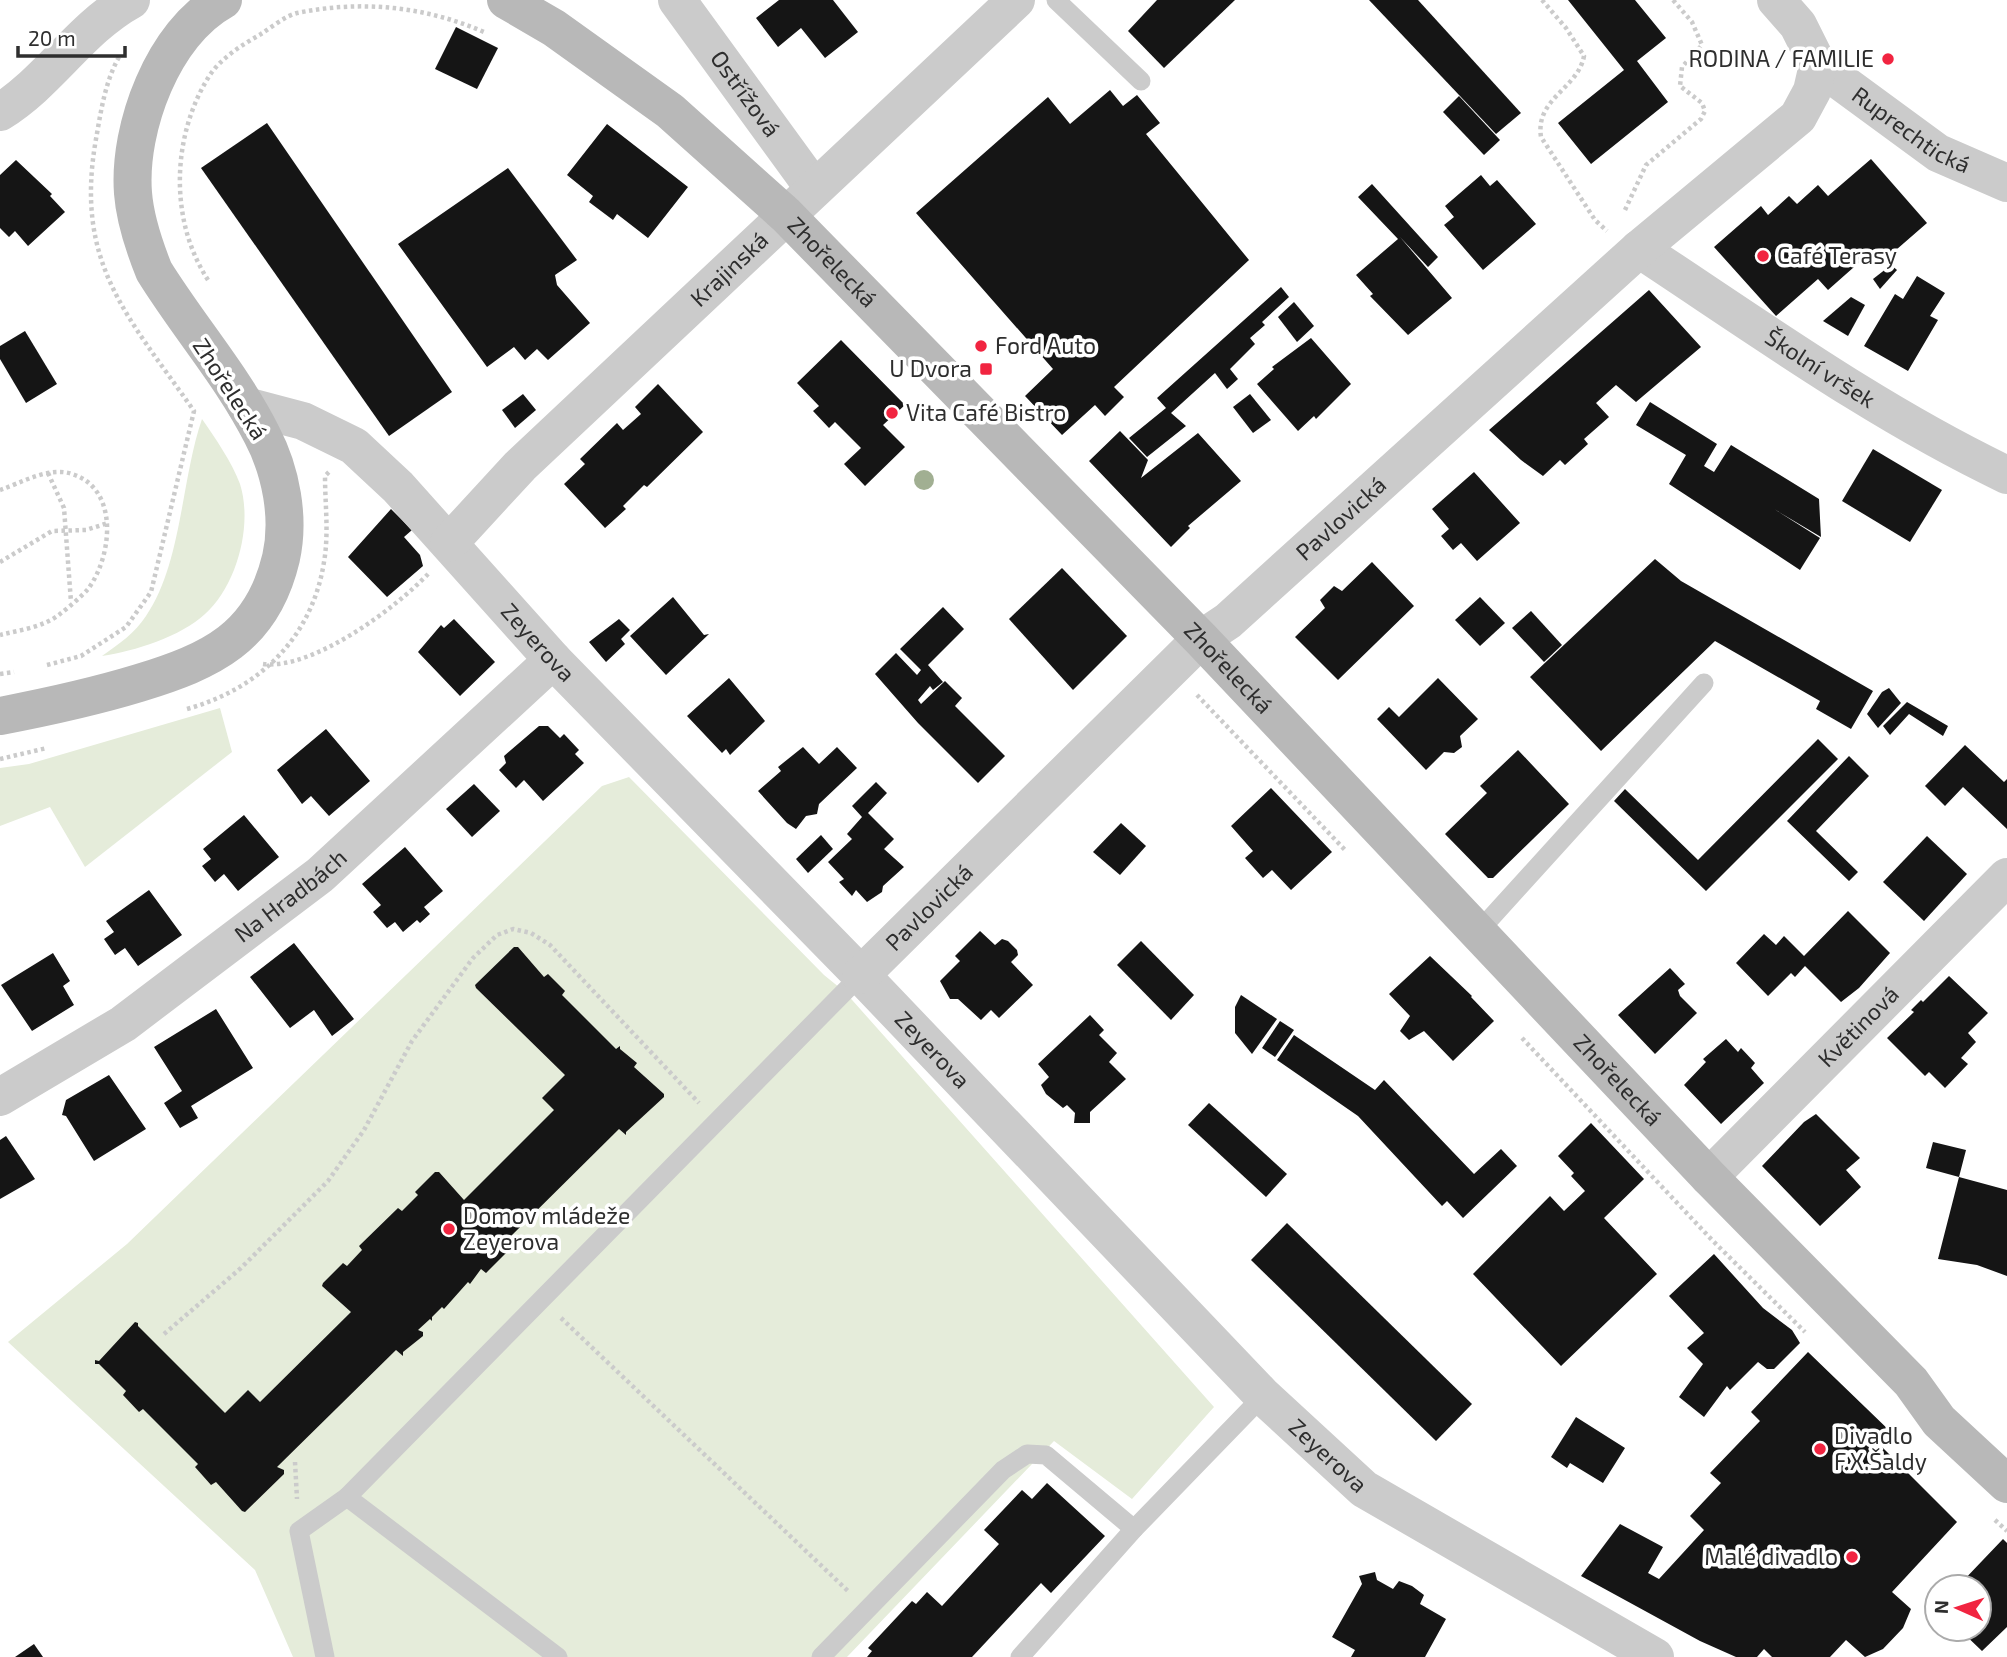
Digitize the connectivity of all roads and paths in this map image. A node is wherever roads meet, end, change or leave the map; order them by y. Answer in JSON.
{"nodes":[{"id":1,"x":506,"y":0,"type":"edge"},
{"id":2,"x":677,"y":0,"type":"edge"},
{"id":3,"x":1016,"y":0,"type":"edge"},
{"id":4,"x":1056,"y":0,"type":"edge"},
{"id":5,"x":1542,"y":0,"type":"edge"},
{"id":6,"x":1672,"y":0,"type":"edge"},
{"id":7,"x":1776,"y":0,"type":"edge"},
{"id":8,"x":217,"y":1,"type":"edge"},
{"id":9,"x":121,"y":6,"type":"edge"},
{"id":10,"x":492,"y":35,"type":"dead end"},
{"id":11,"x":1818,"y":65,"type":"junction"},
{"id":12,"x":1141,"y":81,"type":"dead end"},
{"id":13,"x":0,"y":112,"type":"edge"},
{"id":14,"x":2007,"y":183,"type":"edge"},
{"id":15,"x":813,"y":187,"type":"junction"},
{"id":16,"x":1624,"y":212,"type":"dead end"},
{"id":17,"x":786,"y":215,"type":"junction"},
{"id":18,"x":1635,"y":254,"type":"junction"},
{"id":19,"x":213,"y":287,"type":"dead end"},
{"id":20,"x":246,"y":406,"type":"junction"},
{"id":21,"x":48,"y":473,"type":"junction"},
{"id":22,"x":2007,"y":475,"type":"edge"},
{"id":23,"x":0,"y":490,"type":"edge"},
{"id":24,"x":108,"y":523,"type":"junction"},
{"id":25,"x":67,"y":530,"type":"junction"},
{"id":26,"x":449,"y":544,"type":"junction"},
{"id":27,"x":0,"y":562,"type":"edge"},
{"id":28,"x":71,"y":603,"type":"junction"},
{"id":29,"x":0,"y":635,"type":"edge"},
{"id":30,"x":1201,"y":639,"type":"junction"},
{"id":31,"x":210,"y":657,"type":"junction"},
{"id":32,"x":553,"y":660,"type":"junction"},
{"id":33,"x":45,"y":666,"type":"dead end"},
{"id":34,"x":22,"y":671,"type":"dead end"},
{"id":35,"x":0,"y":674,"type":"edge"},
{"id":36,"x":1704,"y":683,"type":"dead end"},
{"id":37,"x":0,"y":716,"type":"edge"},
{"id":38,"x":2007,"y":877,"type":"edge"},
{"id":39,"x":1479,"y":931,"type":"junction"},
{"id":40,"x":860,"y":975,"type":"junction"},
{"id":41,"x":0,"y":1097,"type":"edge"},
{"id":42,"x":717,"y":1121,"type":"junction"},
{"id":43,"x":1709,"y":1177,"type":"junction"},
{"id":44,"x":541,"y":1298,"type":"junction"},
{"id":45,"x":164,"y":1334,"type":"dead end"},
{"id":46,"x":1911,"y":1382,"type":"junction"},
{"id":47,"x":1263,"y":1396,"type":"junction"},
{"id":48,"x":2007,"y":1448,"type":"edge"},
{"id":49,"x":2007,"y":1484,"type":"edge"},
{"id":50,"x":347,"y":1497,"type":"junction"},
{"id":51,"x":1134,"y":1529,"type":"junction"},
{"id":52,"x":867,"y":1609,"type":"junction"},
{"id":53,"x":325,"y":1657,"type":"edge"},
{"id":54,"x":558,"y":1657,"type":"edge"},
{"id":55,"x":821,"y":1657,"type":"edge"},
{"id":56,"x":1020,"y":1657,"type":"edge"},
{"id":57,"x":1655,"y":1657,"type":"edge"}],
"edges":[{"from":1,"to":17,"type":"main road","name":"Zhořelecká"},
{"from":2,"to":15,"type":"street","name":"Ostřížová"},
{"from":3,"to":15,"type":"street","name":"Krajinská"},
{"from":4,"to":12,"type":"lane"},
{"from":5,"to":18,"type":"path"},
{"from":6,"to":16,"type":"path"},
{"from":7,"to":11,"type":"street","name":"Ruprechtická"},
{"from":8,"to":20,"type":"main road","name":"Zhořelecká"},
{"from":9,"to":13,"type":"street"},
{"from":9,"to":33,"type":"path"},
{"from":10,"to":19,"type":"path"},
{"from":11,"to":14,"type":"street","name":"Ruprechtická"},
{"from":11,"to":18,"type":"street","name":"Pavlovická"},
{"from":15,"to":17,"type":"street","name":"Krajinská"},
{"from":17,"to":26,"type":"street","name":"Krajinská"},
{"from":17,"to":30,"type":"main road","name":"Zhořelecká"},
{"from":18,"to":22,"type":"street","name":"Školní vršek"},
{"from":18,"to":30,"type":"street","name":"Pavlovická"},
{"from":20,"to":26,"type":"street","name":"Zeyerova"},
{"from":20,"to":31,"type":"main road","name":"Zhořelecká"},
{"from":21,"to":23,"type":"path"},
{"from":21,"to":24,"type":"path"},
{"from":21,"to":25,"type":"path"},
{"from":24,"to":25,"type":"path"},
{"from":24,"to":28,"type":"path"},
{"from":25,"to":27,"type":"path"},
{"from":25,"to":28,"type":"path"},
{"from":26,"to":31,"type":"path"},
{"from":26,"to":32,"type":"street","name":"Zeyerova"},
{"from":28,"to":29,"type":"path"},
{"from":30,"to":39,"type":"main road","name":"Zhořelecká"},
{"from":30,"to":40,"type":"street","name":"Pavlovická"},
{"from":31,"to":37,"type":"main road","name":"Zhořelecká"},
{"from":32,"to":40,"type":"street","name":"Zeyerova"},
{"from":32,"to":41,"type":"street","name":"Na Hradbách"},
{"from":34,"to":35,"type":"path"},
{"from":36,"to":39,"type":"lane"},
{"from":38,"to":43,"type":"street","name":"Květinová"},
{"from":39,"to":43,"type":"main road","name":"Zhořelecká"},
{"from":40,"to":42,"type":"lane"},
{"from":40,"to":47,"type":"street","name":"Zeyerova"},
{"from":42,"to":44,"type":"lane"},
{"from":42,"to":45,"type":"path"},
{"from":43,"to":46,"type":"main road","name":"Zhořelecká"},
{"from":44,"to":50,"type":"lane"},
{"from":44,"to":52,"type":"path"},
{"from":46,"to":48,"type":"main road","name":"Zhořelecká"},
{"from":46,"to":49,"type":"main road","name":"Zhořelecká"},
{"from":47,"to":51,"type":"lane"},
{"from":47,"to":57,"type":"street","name":"Zeyerova"},
{"from":50,"to":53,"type":"lane"},
{"from":50,"to":54,"type":"lane"},
{"from":51,"to":52,"type":"lane"},
{"from":51,"to":56,"type":"lane"},
{"from":52,"to":55,"type":"lane"}]}
